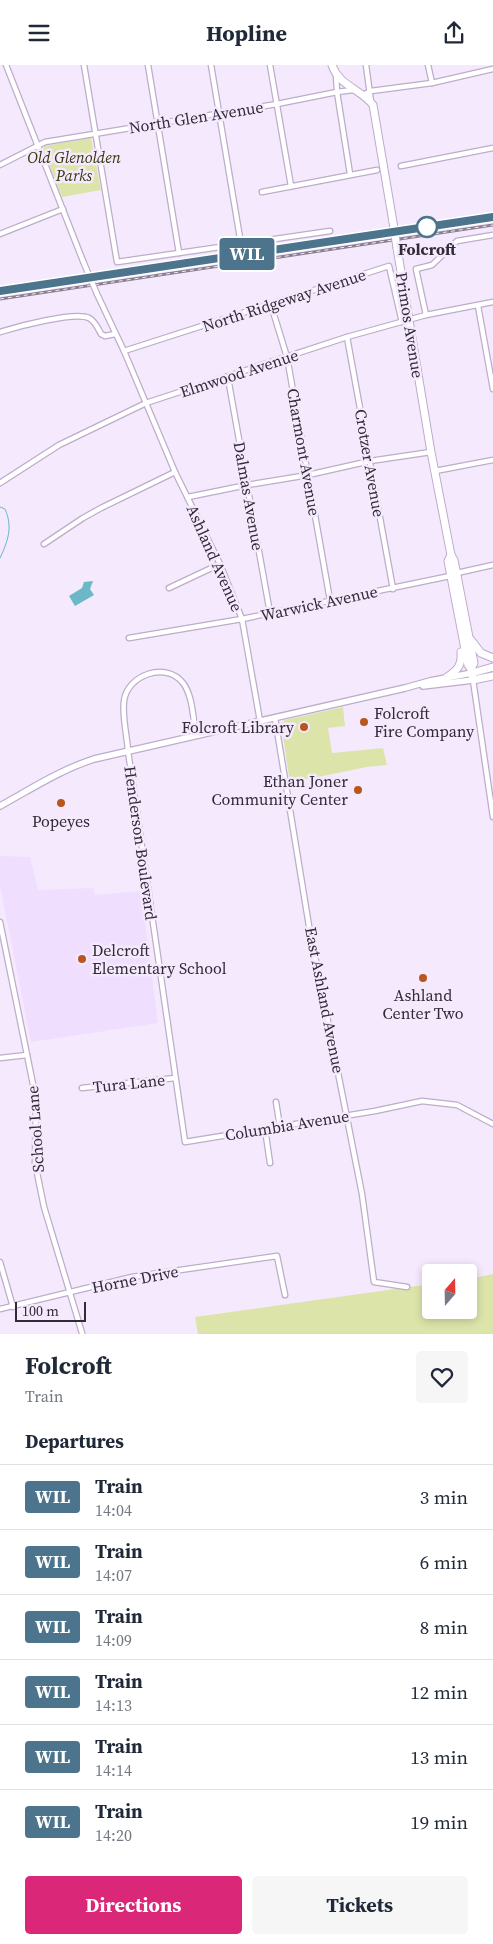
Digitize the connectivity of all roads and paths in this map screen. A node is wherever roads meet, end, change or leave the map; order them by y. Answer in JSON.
{"nodes":[{"id":1,"x":6,"y":65,"type":"edge"},
{"id":2,"x":84,"y":65,"type":"edge"},
{"id":3,"x":148,"y":65,"type":"edge"},
{"id":4,"x":211,"y":65,"type":"edge"},
{"id":5,"x":270,"y":65,"type":"edge"},
{"id":6,"x":332,"y":65,"type":"edge"},
{"id":7,"x":366,"y":65,"type":"edge"},
{"id":8,"x":428,"y":65,"type":"edge"},
{"id":9,"x":493,"y":69,"type":"edge"},
{"id":10,"x":336,"y":75,"type":"junction"},
{"id":11,"x":432,"y":83,"type":"junction"},
{"id":12,"x":355,"y":90,"type":"junction"},
{"id":13,"x":337,"y":91,"type":"junction"},
{"id":14,"x":371,"y":91,"type":"junction"},
{"id":15,"x":364,"y":95,"type":"junction"},
{"id":16,"x":371,"y":102,"type":"junction"},
{"id":17,"x":277,"y":104,"type":"junction"},
{"id":18,"x":219,"y":113,"type":"junction"},
{"id":19,"x":158,"y":123,"type":"junction"},
{"id":20,"x":96,"y":133,"type":"junction"},
{"id":21,"x":38,"y":145,"type":"junction"},
{"id":22,"x":493,"y":148,"type":"edge"},
{"id":23,"x":0,"y":165,"type":"edge"},
{"id":24,"x":401,"y":166,"type":"dead end"},
{"id":25,"x":377,"y":170,"type":"dead end"},
{"id":26,"x":350,"y":174,"type":"junction"},
{"id":27,"x":291,"y":186,"type":"junction"},
{"id":28,"x":262,"y":192,"type":"dead end"},
{"id":29,"x":63,"y":209,"type":"junction"},
{"id":30,"x":330,"y":231,"type":"dead end"},
{"id":31,"x":0,"y":234,"type":"edge"},
{"id":32,"x":493,"y":235,"type":"edge"},
{"id":33,"x":242,"y":244,"type":"junction"},
{"id":34,"x":179,"y":253,"type":"junction"},
{"id":35,"x":493,"y":302,"type":"edge"},
{"id":36,"x":271,"y":305,"type":"junction"},
{"id":37,"x":478,"y":306,"type":"junction"},
{"id":38,"x":426,"y":315,"type":"junction"},
{"id":39,"x":406,"y":321,"type":"junction"},
{"id":40,"x":0,"y":332,"type":"edge"},
{"id":41,"x":115,"y":333,"type":"junction"},
{"id":42,"x":347,"y":337,"type":"junction"},
{"id":43,"x":124,"y":351,"type":"junction"},
{"id":44,"x":287,"y":357,"type":"junction"},
{"id":45,"x":228,"y":377,"type":"junction"},
{"id":46,"x":493,"y":386,"type":"edge"},
{"id":47,"x":146,"y":403,"type":"junction"},
{"id":48,"x":431,"y":452,"type":"junction"},
{"id":49,"x":493,"y":460,"type":"edge"},
{"id":50,"x":370,"y":461,"type":"junction"},
{"id":51,"x":435,"y":471,"type":"junction"},
{"id":52,"x":175,"y":472,"type":"junction"},
{"id":53,"x":308,"y":475,"type":"junction"},
{"id":54,"x":0,"y":483,"type":"edge"},
{"id":55,"x":248,"y":485,"type":"junction"},
{"id":56,"x":188,"y":497,"type":"junction"},
{"id":57,"x":44,"y":545,"type":"dead end"},
{"id":58,"x":220,"y":564,"type":"junction"},
{"id":59,"x":493,"y":565,"type":"edge"},
{"id":60,"x":453,"y":574,"type":"junction"},
{"id":61,"x":169,"y":588,"type":"dead end"},
{"id":62,"x":393,"y":589,"type":"junction"},
{"id":63,"x":330,"y":600,"type":"junction"},
{"id":64,"x":270,"y":613,"type":"junction"},
{"id":65,"x":242,"y":619,"type":"junction"},
{"id":66,"x":465,"y":635,"type":"junction"},
{"id":67,"x":129,"y":638,"type":"dead end"},
{"id":68,"x":493,"y":657,"type":"edge"},
{"id":69,"x":493,"y":667,"type":"edge"},
{"id":70,"x":472,"y":674,"type":"junction"},
{"id":71,"x":493,"y":676,"type":"edge"},
{"id":72,"x":447,"y":677,"type":"junction"},
{"id":73,"x":415,"y":686,"type":"junction"},
{"id":74,"x":275,"y":717,"type":"junction"},
{"id":75,"x":260,"y":721,"type":"junction"},
{"id":76,"x":196,"y":735,"type":"junction"},
{"id":77,"x":128,"y":751,"type":"junction"},
{"id":78,"x":0,"y":806,"type":"edge"},
{"id":79,"x":493,"y":817,"type":"edge"},
{"id":80,"x":0,"y":922,"type":"edge"},
{"id":81,"x":27,"y":1055,"type":"junction"},
{"id":82,"x":0,"y":1058,"type":"edge"},
{"id":83,"x":175,"y":1078,"type":"junction"},
{"id":84,"x":82,"y":1087,"type":"dead end"},
{"id":85,"x":276,"y":1102,"type":"dead end"},
{"id":86,"x":348,"y":1115,"type":"junction"},
{"id":87,"x":493,"y":1124,"type":"edge"},
{"id":88,"x":280,"y":1127,"type":"junction"},
{"id":89,"x":265,"y":1129,"type":"junction"},
{"id":90,"x":185,"y":1142,"type":"joint"},
{"id":91,"x":270,"y":1163,"type":"dead end"},
{"id":92,"x":0,"y":1262,"type":"edge"},
{"id":93,"x":407,"y":1287,"type":"dead end"},
{"id":94,"x":69,"y":1293,"type":"junction"},
{"id":95,"x":285,"y":1295,"type":"dead end"},
{"id":96,"x":13,"y":1307,"type":"junction"},
{"id":97,"x":0,"y":1309,"type":"edge"},
{"id":98,"x":82,"y":1333,"type":"edge"}],
"edges":[{"from":1,"to":21,"type":"street"},
{"from":2,"to":20,"type":"street"},
{"from":3,"to":19,"type":"street"},
{"from":4,"to":18,"type":"street"},
{"from":5,"to":17,"type":"street"},
{"from":6,"to":10,"type":"main road"},
{"from":7,"to":14,"type":"street","name":"Primos Avenue"},
{"from":8,"to":11,"type":"street"},
{"from":9,"to":11,"type":"street"},
{"from":10,"to":12,"type":"main road"},
{"from":10,"to":13,"type":"street"},
{"from":11,"to":14,"type":"street"},
{"from":12,"to":13,"type":"street","name":"North Glen Avenue"},
{"from":12,"to":15,"type":"main road"},
{"from":13,"to":17,"type":"street","name":"North Glen Avenue"},
{"from":13,"to":26,"type":"street"},
{"from":14,"to":15,"type":"street"},
{"from":14,"to":16,"type":"street","name":"Primos Avenue"},
{"from":15,"to":16,"type":"main road"},
{"from":16,"to":39,"type":"main road","name":"Primos Avenue","bridge":true},
{"from":17,"to":18,"type":"street","name":"North Glen Avenue"},
{"from":17,"to":27,"type":"street"},
{"from":18,"to":19,"type":"street","name":"North Glen Avenue"},
{"from":18,"to":33,"type":"street"},
{"from":19,"to":20,"type":"street","name":"North Glen Avenue"},
{"from":19,"to":34,"type":"street"},
{"from":20,"to":21,"type":"street","name":"North Glen Avenue"},
{"from":20,"to":34,"type":"street"},
{"from":21,"to":23,"type":"street","name":"North Glen Avenue"},
{"from":21,"to":29,"type":"street"},
{"from":22,"to":24,"type":"street"},
{"from":25,"to":26,"type":"street"},
{"from":26,"to":27,"type":"street"},
{"from":27,"to":28,"type":"street"},
{"from":29,"to":31,"type":"street"},
{"from":29,"to":41,"type":"street","bridge":true},
{"from":30,"to":33,"type":"street"},
{"from":32,"to":38,"type":"street"},
{"from":33,"to":34,"type":"street"},
{"from":35,"to":37,"type":"street","name":"Elmwood Avenue"},
{"from":36,"to":39,"type":"street","name":"North Ridgeway Avenue"},
{"from":36,"to":43,"type":"street","name":"North Ridgeway Avenue"},
{"from":36,"to":44,"type":"street","name":"Charmont Avenue"},
{"from":37,"to":38,"type":"street","name":"Elmwood Avenue"},
{"from":37,"to":46,"type":"street"},
{"from":38,"to":39,"type":"street","name":"Elmwood Avenue"},
{"from":39,"to":42,"type":"street","name":"Elmwood Avenue"},
{"from":39,"to":48,"type":"main road","name":"Primos Avenue"},
{"from":40,"to":41,"type":"street"},
{"from":41,"to":43,"type":"street"},
{"from":42,"to":44,"type":"street","name":"Elmwood Avenue"},
{"from":42,"to":50,"type":"street","name":"Crotzer Avenue"},
{"from":43,"to":47,"type":"street"},
{"from":44,"to":45,"type":"street","name":"Elmwood Avenue"},
{"from":44,"to":53,"type":"street","name":"Charmont Avenue"},
{"from":45,"to":47,"type":"street","name":"Elmwood Avenue"},
{"from":45,"to":55,"type":"street","name":"Dalmas Avenue"},
{"from":47,"to":52,"type":"street","name":"Ashland Avenue"},
{"from":47,"to":54,"type":"street","name":"Elmwood Avenue"},
{"from":48,"to":50,"type":"street"},
{"from":48,"to":51,"type":"main road","name":"Primos Avenue"},
{"from":49,"to":51,"type":"street"},
{"from":50,"to":53,"type":"street"},
{"from":50,"to":62,"type":"street","name":"Crotzer Avenue"},
{"from":51,"to":60,"type":"main road","name":"Primos Avenue"},
{"from":52,"to":56,"type":"street","name":"Ashland Avenue"},
{"from":52,"to":57,"type":"street"},
{"from":53,"to":55,"type":"street"},
{"from":53,"to":63,"type":"street","name":"Charmont Avenue"},
{"from":55,"to":56,"type":"street"},
{"from":55,"to":64,"type":"street","name":"Dalmas Avenue"},
{"from":56,"to":58,"type":"street","name":"Ashland Avenue"},
{"from":58,"to":61,"type":"street"},
{"from":58,"to":65,"type":"street","name":"Ashland Avenue"},
{"from":59,"to":60,"type":"street","name":"Warwick Avenue"},
{"from":60,"to":62,"type":"street","name":"Warwick Avenue"},
{"from":60,"to":66,"type":"main road","name":"Primos Avenue"},
{"from":62,"to":63,"type":"street","name":"Warwick Avenue"},
{"from":63,"to":64,"type":"street","name":"Warwick Avenue"},
{"from":64,"to":65,"type":"street","name":"Warwick Avenue"},
{"from":65,"to":67,"type":"street","name":"Warwick Avenue"},
{"from":65,"to":75,"type":"street","name":"Ashland Avenue"},
{"from":66,"to":68,"type":"main road"},
{"from":66,"to":70,"type":"main road","name":"Primos Avenue"},
{"from":66,"to":72,"type":"main road"},
{"from":69,"to":70,"type":"main road"},
{"from":70,"to":71,"type":"main road"},
{"from":70,"to":72,"type":"street"},
{"from":70,"to":73,"type":"street"},
{"from":70,"to":79,"type":"street","name":"Primos Avenue"},
{"from":72,"to":73,"type":"street"},
{"from":73,"to":74,"type":"street"},
{"from":74,"to":75,"type":"street"},
{"from":74,"to":86,"type":"street","name":"East Ashland Avenue"},
{"from":75,"to":76,"type":"street"},
{"from":76,"to":77,"type":"street"},
{"from":76,"to":77,"type":"street","name":"Henderson Boulevard"},
{"from":77,"to":78,"type":"street"},
{"from":77,"to":83,"type":"street","name":"Henderson Boulevard"},
{"from":80,"to":81,"type":"street","name":"School Lane"},
{"from":81,"to":82,"type":"street"},
{"from":81,"to":94,"type":"street","name":"School Lane"},
{"from":83,"to":84,"type":"street","name":"Tura Lane"},
{"from":83,"to":90,"type":"street","name":"Henderson Boulevard"},
{"from":85,"to":88,"type":"street"},
{"from":86,"to":87,"type":"street","name":"Columbia Avenue"},
{"from":86,"to":88,"type":"street","name":"Columbia Avenue"},
{"from":86,"to":93,"type":"street","name":"East Ashland Avenue"},
{"from":88,"to":89,"type":"street","name":"Columbia Avenue"},
{"from":89,"to":90,"type":"street","name":"Columbia Avenue"},
{"from":89,"to":91,"type":"street"},
{"from":92,"to":96,"type":"street"},
{"from":94,"to":95,"type":"street","name":"Horne Drive"},
{"from":94,"to":96,"type":"street","name":"Horne Drive"},
{"from":94,"to":98,"type":"street","name":"School Lane"},
{"from":96,"to":97,"type":"street","name":"Horne Drive"}]}
